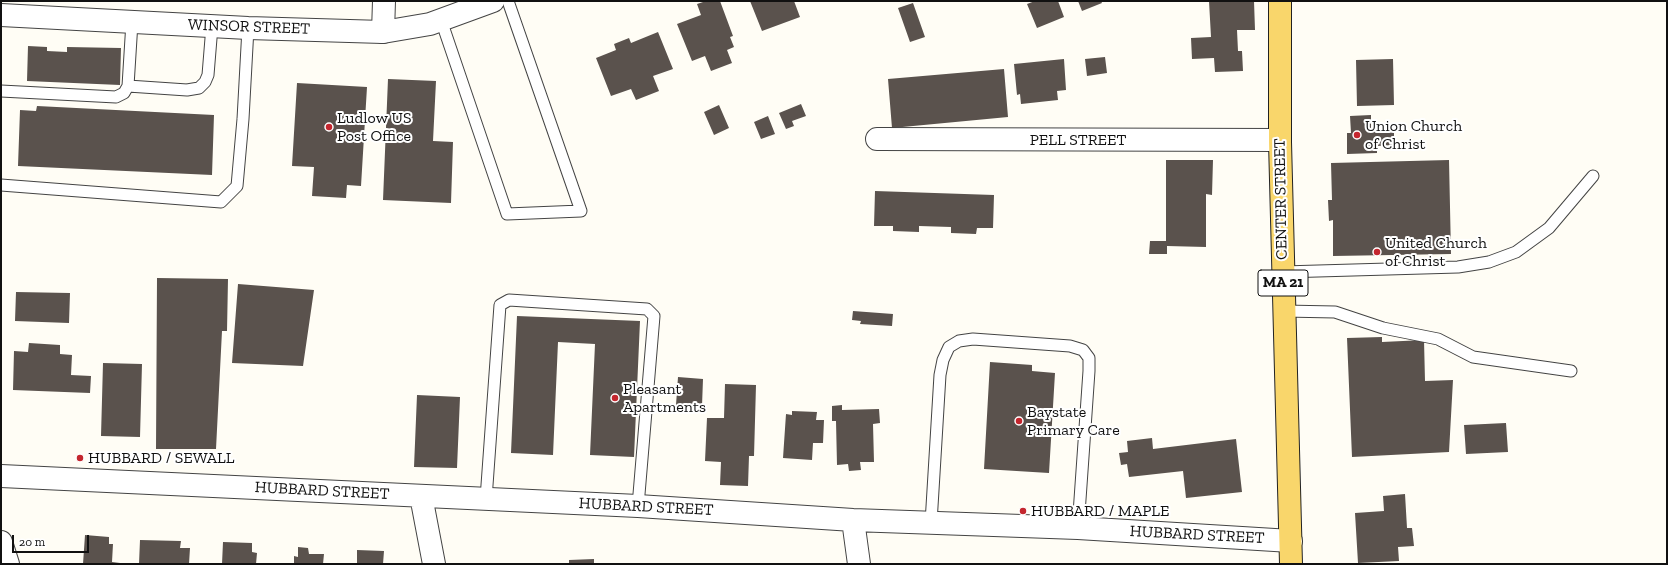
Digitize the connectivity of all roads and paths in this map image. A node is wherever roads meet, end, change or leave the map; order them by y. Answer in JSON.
{"nodes":[{"id":1,"x":384,"y":1,"type":"edge"},
{"id":2,"x":493,"y":1,"type":"edge"},
{"id":3,"x":508,"y":1,"type":"edge"},
{"id":4,"x":1280,"y":1,"type":"edge"},
{"id":5,"x":1,"y":15,"type":"edge"},
{"id":6,"x":442,"y":20,"type":"junction"},
{"id":7,"x":132,"y":22,"type":"junction"},
{"id":8,"x":212,"y":26,"type":"junction"},
{"id":9,"x":248,"y":28,"type":"junction"},
{"id":10,"x":383,"y":32,"type":"junction"},
{"id":11,"x":128,"y":86,"type":"junction"},
{"id":12,"x":1,"y":91,"type":"edge"},
{"id":13,"x":877,"y":139,"type":"dead end"},
{"id":14,"x":1280,"y":140,"type":"junction"},
{"id":15,"x":1593,"y":176,"type":"dead end"},
{"id":16,"x":1,"y":185,"type":"edge"},
{"id":17,"x":1283,"y":272,"type":"junction"},
{"id":18,"x":1284,"y":311,"type":"junction"},
{"id":19,"x":1571,"y":371,"type":"dead end"},
{"id":20,"x":1,"y":476,"type":"edge"},
{"id":21,"x":421,"y":496,"type":"junction"},
{"id":22,"x":486,"y":499,"type":"junction"},
{"id":23,"x":638,"y":506,"type":"junction"},
{"id":24,"x":853,"y":520,"type":"junction"},
{"id":25,"x":931,"y":523,"type":"junction"},
{"id":26,"x":1078,"y":528,"type":"junction"},
{"id":27,"x":1291,"y":541,"type":"junction"},
{"id":28,"x":1,"y":542,"type":"edge"},
{"id":29,"x":8,"y":564,"type":"edge"},
{"id":30,"x":434,"y":564,"type":"edge"},
{"id":31,"x":859,"y":564,"type":"edge"},
{"id":32,"x":1291,"y":564,"type":"edge"}],
"edges":[{"from":1,"to":10,"type":"street"},
{"from":2,"to":6,"type":"street","name":"WINSOR STREET"},
{"from":3,"to":6,"type":"lane"},
{"from":4,"to":14,"type":"main road","name":"CENTER STREET","number":"MA 21"},
{"from":5,"to":7,"type":"street","name":"WINSOR STREET"},
{"from":6,"to":10,"type":"street","name":"WINSOR STREET"},
{"from":7,"to":8,"type":"street","name":"WINSOR STREET"},
{"from":7,"to":11,"type":"lane"},
{"from":8,"to":9,"type":"street","name":"WINSOR STREET"},
{"from":8,"to":11,"type":"lane"},
{"from":9,"to":10,"type":"street","name":"WINSOR STREET"},
{"from":9,"to":16,"type":"lane"},
{"from":11,"to":12,"type":"lane"},
{"from":13,"to":14,"type":"street","name":"PELL STREET"},
{"from":14,"to":17,"type":"main road","name":"CENTER STREET","number":"MA 21"},
{"from":15,"to":17,"type":"lane"},
{"from":17,"to":18,"type":"main road","name":"CENTER STREET","number":"MA 21"},
{"from":18,"to":19,"type":"lane"},
{"from":18,"to":27,"type":"main road","name":"CENTER STREET","number":"MA 21"},
{"from":20,"to":21,"type":"street","name":"HUBBARD STREET"},
{"from":21,"to":22,"type":"street","name":"HUBBARD STREET"},
{"from":21,"to":30,"type":"street"},
{"from":22,"to":23,"type":"street","name":"HUBBARD STREET"},
{"from":22,"to":23,"type":"lane"},
{"from":23,"to":24,"type":"street","name":"HUBBARD STREET"},
{"from":24,"to":25,"type":"street","name":"HUBBARD STREET"},
{"from":24,"to":31,"type":"street"},
{"from":25,"to":26,"type":"street","name":"HUBBARD STREET"},
{"from":25,"to":26,"type":"lane"},
{"from":26,"to":27,"type":"street","name":"HUBBARD STREET"},
{"from":27,"to":32,"type":"main road","name":"CENTER STREET","number":"MA 21"},
{"from":28,"to":29,"type":"street"}]}
